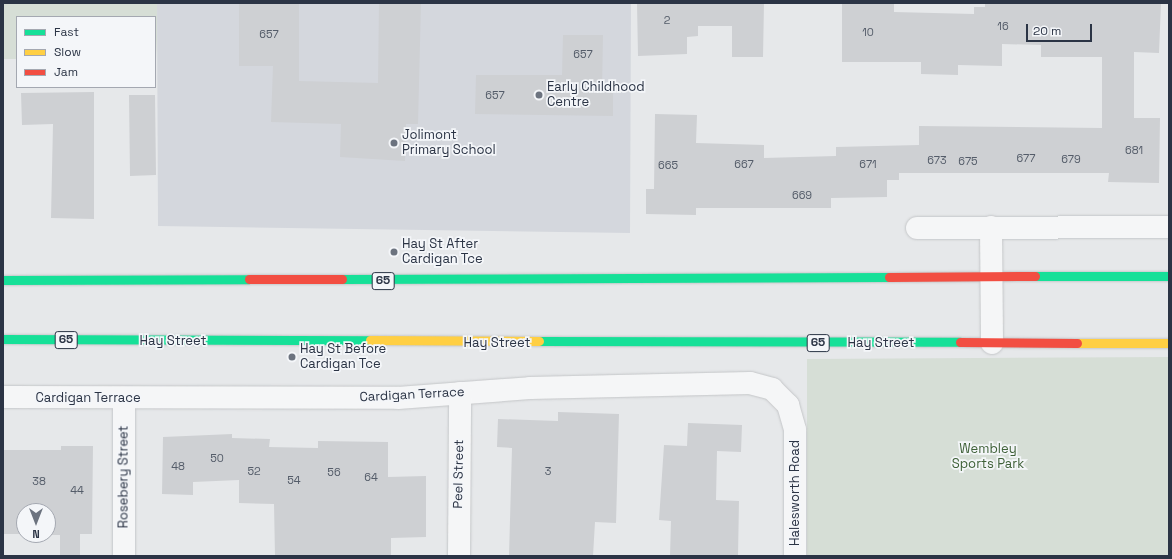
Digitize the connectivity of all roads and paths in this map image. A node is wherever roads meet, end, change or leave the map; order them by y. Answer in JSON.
{"nodes":[{"id":1,"x":991,"y":227,"type":"junction"},
{"id":2,"x":1169,"y":227,"type":"edge"},
{"id":3,"x":917,"y":228,"type":"dead end"},
{"id":4,"x":1169,"y":276,"type":"edge"},
{"id":5,"x":991,"y":278,"type":"junction"},
{"id":6,"x":3,"y":280,"type":"edge"},
{"id":7,"x":38,"y":280,"type":"junction"},
{"id":8,"x":3,"y":291,"type":"edge"},
{"id":9,"x":3,"y":339,"type":"edge"},
{"id":10,"x":992,"y":343,"type":"junction"},
{"id":11,"x":1169,"y":343,"type":"edge"},
{"id":12,"x":460,"y":393,"type":"junction"},
{"id":13,"x":3,"y":397,"type":"edge"},
{"id":14,"x":124,"y":398,"type":"junction"},
{"id":15,"x":795,"y":430,"type":"joint"},
{"id":16,"x":124,"y":556,"type":"edge"},
{"id":17,"x":458,"y":556,"type":"edge"},
{"id":18,"x":794,"y":556,"type":"edge"}],
"edges":[{"from":1,"to":2,"type":"street"},
{"from":1,"to":3,"type":"street"},
{"from":1,"to":5,"type":"street"},
{"from":4,"to":5,"type":"main road","number":"65"},
{"from":5,"to":7,"type":"main road","number":"65"},
{"from":5,"to":10,"type":"street"},
{"from":6,"to":7,"type":"main road","number":"65"},
{"from":7,"to":8,"type":"main road"},
{"from":9,"to":10,"type":"main road","name":"Hay Street","number":"65"},
{"from":10,"to":11,"type":"main road","name":"Hay Street","number":"65"},
{"from":12,"to":14,"type":"street","name":"Cardigan Terrace"},
{"from":12,"to":15,"type":"street","name":"Cardigan Terrace"},
{"from":12,"to":17,"type":"street","name":"Peel Street"},
{"from":13,"to":14,"type":"street","name":"Cardigan Terrace"},
{"from":14,"to":16,"type":"street","name":"Rosebery Street"},
{"from":15,"to":18,"type":"street","name":"Halesworth Road"}]}
